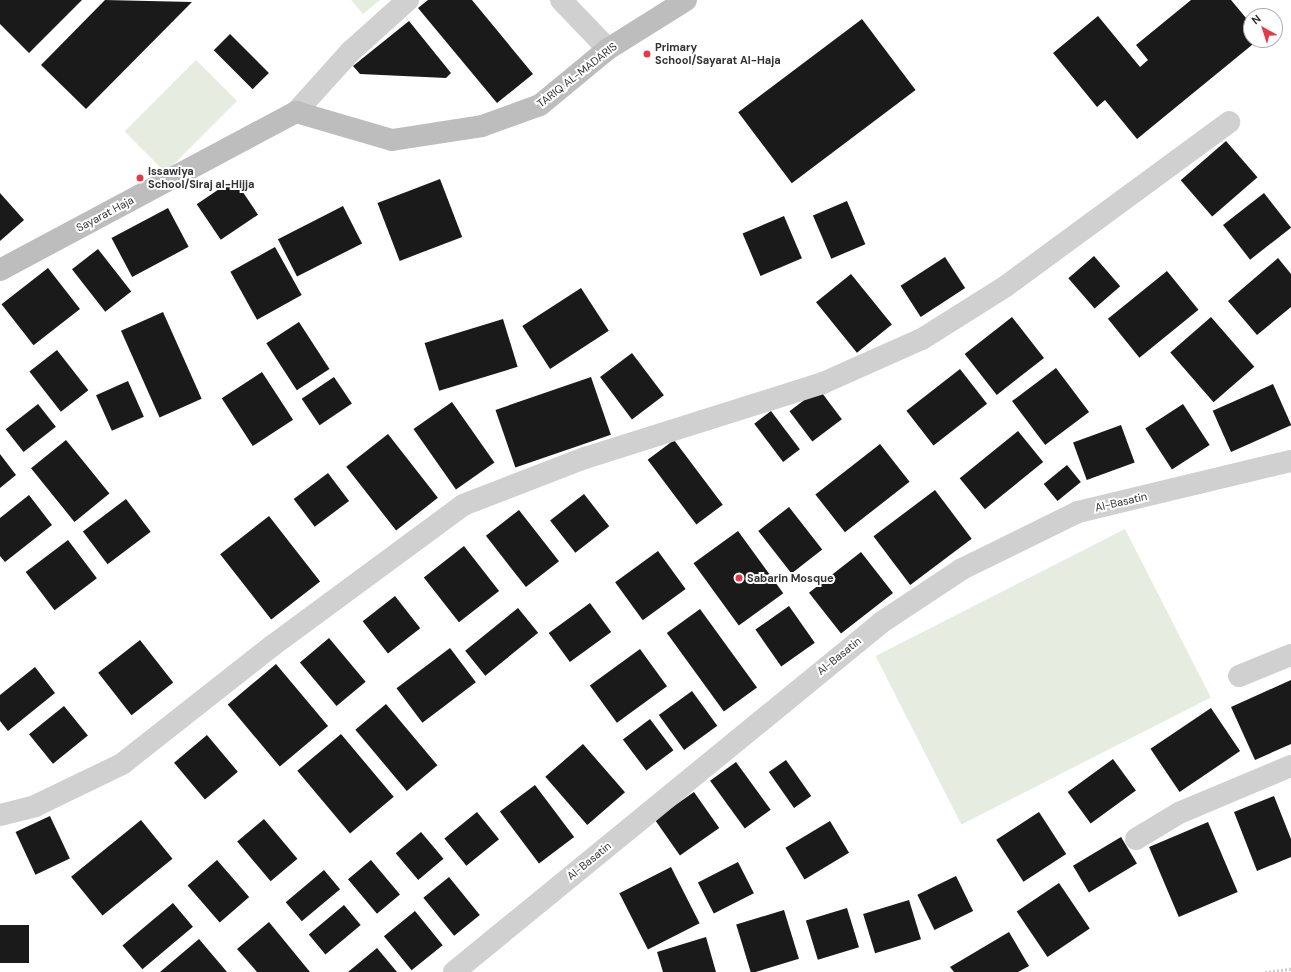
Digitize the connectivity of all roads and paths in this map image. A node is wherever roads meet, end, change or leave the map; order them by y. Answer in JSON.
{"nodes":[{"id":1,"x":408,"y":0,"type":"edge"},
{"id":2,"x":561,"y":0,"type":"edge"},
{"id":3,"x":686,"y":0,"type":"edge"},
{"id":4,"x":608,"y":49,"type":"junction"},
{"id":5,"x":296,"y":112,"type":"junction"},
{"id":6,"x":1229,"y":122,"type":"dead end"},
{"id":7,"x":0,"y":270,"type":"edge"},
{"id":8,"x":1291,"y":462,"type":"edge"},
{"id":9,"x":1291,"y":655,"type":"edge"},
{"id":10,"x":1239,"y":676,"type":"dead end"},
{"id":11,"x":1291,"y":766,"type":"edge"},
{"id":12,"x":0,"y":815,"type":"edge"},
{"id":13,"x":1136,"y":839,"type":"dead end"},
{"id":14,"x":1291,"y":969,"type":"edge"},
{"id":15,"x":454,"y":972,"type":"edge"},
{"id":16,"x":1265,"y":972,"type":"edge"}],
"edges":[{"from":1,"to":5,"type":"street"},
{"from":2,"to":4,"type":"street"},
{"from":3,"to":4,"type":"street","name":"TARIQ AL-MADARIS"},
{"from":4,"to":5,"type":"street","name":"TARIQ AL-MADARIS"},
{"from":5,"to":7,"type":"street","name":"Sayarat Haja"},
{"from":6,"to":12,"type":"street"},
{"from":8,"to":15,"type":"street","name":"Al-Basatin"},
{"from":9,"to":10,"type":"street"},
{"from":11,"to":13,"type":"street"},
{"from":14,"to":16,"type":"path"}]}
